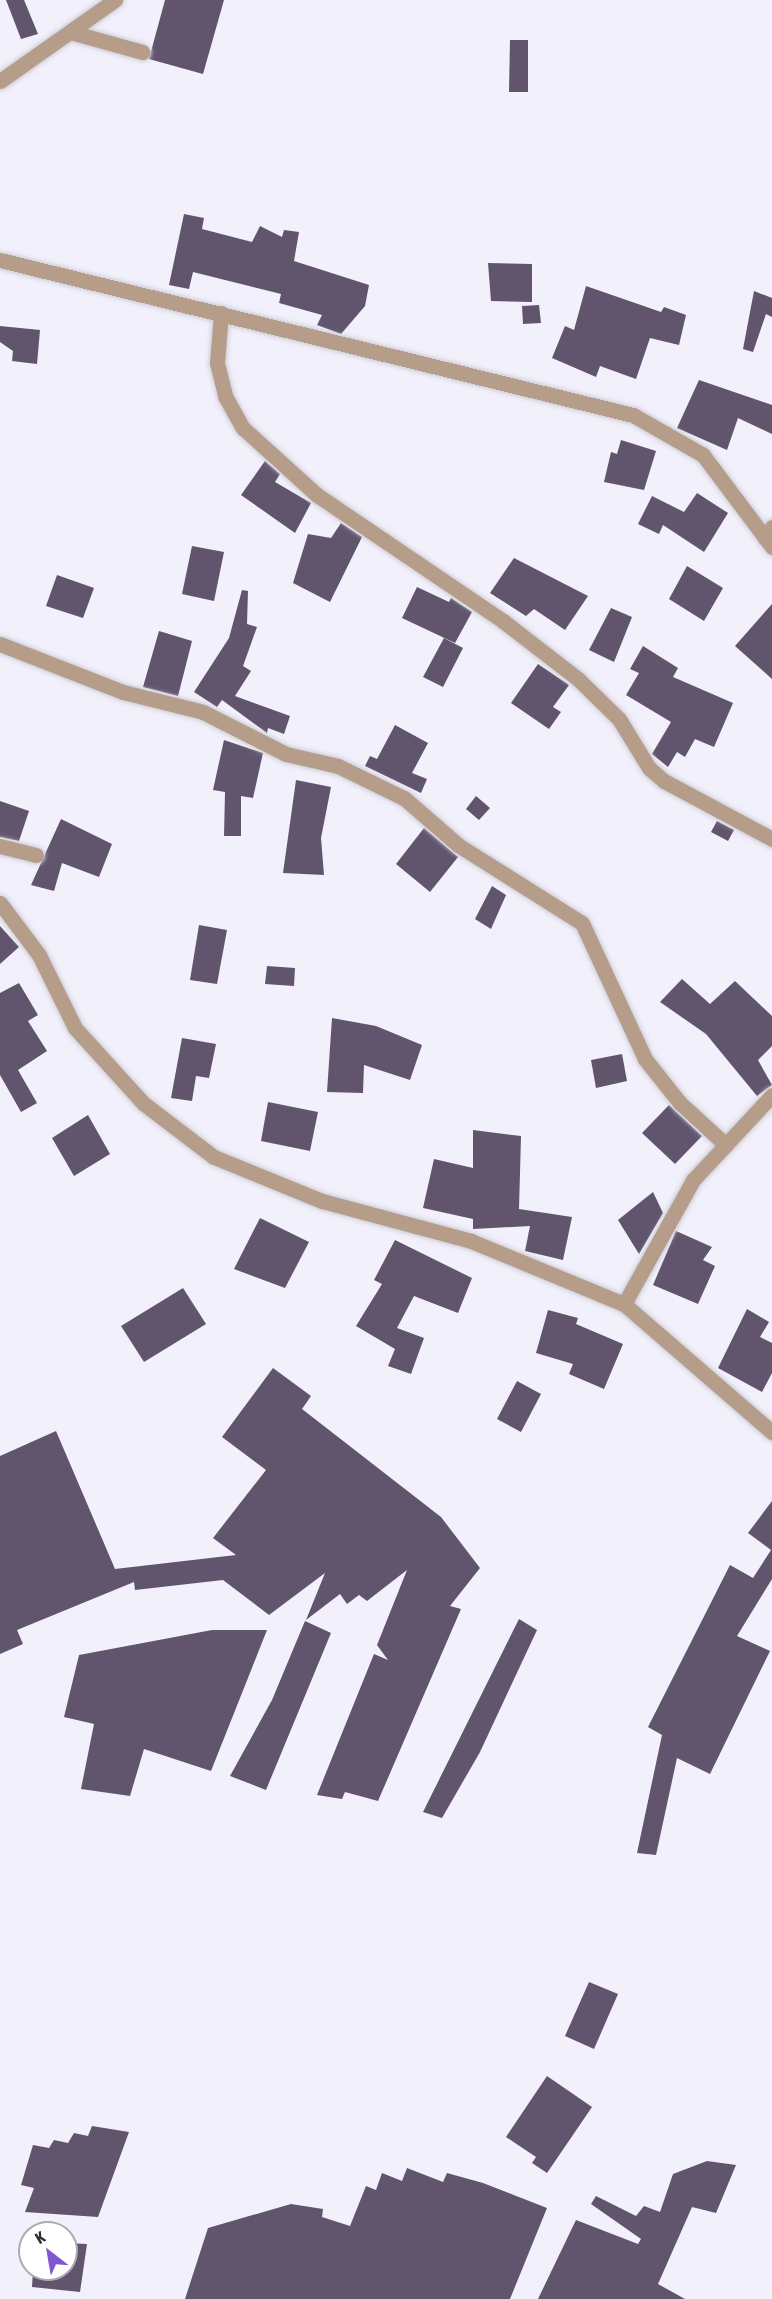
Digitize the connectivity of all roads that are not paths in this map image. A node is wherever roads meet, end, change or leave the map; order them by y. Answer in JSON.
{"nodes":[{"id":1,"x":114,"y":0,"type":"edge"},
{"id":2,"x":74,"y":33,"type":"junction"},
{"id":3,"x":142,"y":52,"type":"dead end"},
{"id":4,"x":0,"y":81,"type":"edge"},
{"id":5,"x":0,"y":260,"type":"edge"},
{"id":6,"x":221,"y":313,"type":"junction"},
{"id":7,"x":770,"y":537,"type":"edge"},
{"id":8,"x":0,"y":644,"type":"edge"},
{"id":9,"x":772,"y":839,"type":"edge"},
{"id":10,"x":0,"y":846,"type":"edge"},
{"id":11,"x":36,"y":855,"type":"dead end"},
{"id":12,"x":0,"y":903,"type":"edge"},
{"id":13,"x":772,"y":1095,"type":"edge"},
{"id":14,"x":726,"y":1145,"type":"junction"},
{"id":15,"x":624,"y":1304,"type":"junction"},
{"id":16,"x":772,"y":1432,"type":"edge"}],
"edges":[{"from":1,"to":2,"type":"street"},
{"from":2,"to":3,"type":"street"},
{"from":2,"to":4,"type":"street"},
{"from":5,"to":6,"type":"street"},
{"from":6,"to":7,"type":"street"},
{"from":6,"to":9,"type":"street"},
{"from":8,"to":14,"type":"street"},
{"from":10,"to":11,"type":"street"},
{"from":12,"to":15,"type":"street"},
{"from":13,"to":14,"type":"street"},
{"from":14,"to":15,"type":"street"},
{"from":15,"to":16,"type":"street"}]}
